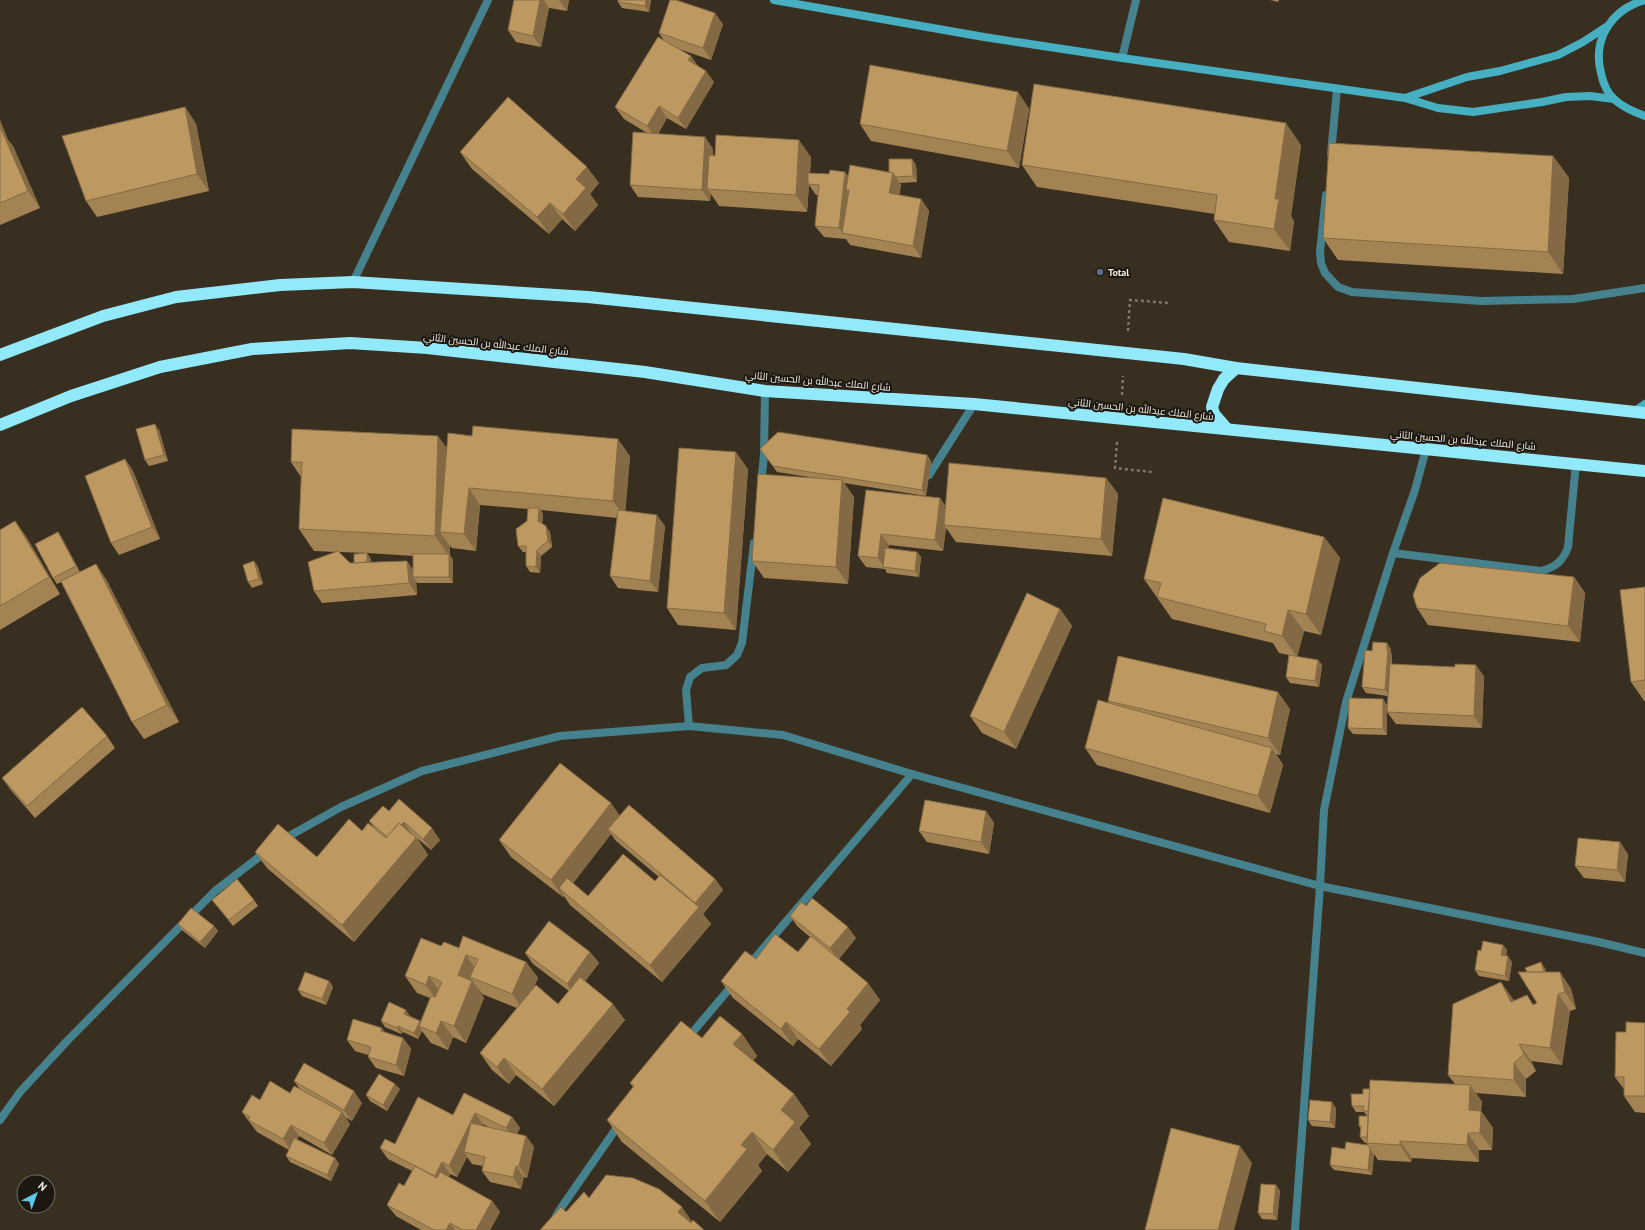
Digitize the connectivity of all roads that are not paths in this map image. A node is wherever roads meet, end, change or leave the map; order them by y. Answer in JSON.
{"nodes":[{"id":1,"x":488,"y":0,"type":"edge"},
{"id":2,"x":774,"y":0,"type":"edge"},
{"id":3,"x":1136,"y":0,"type":"edge"},
{"id":4,"x":1645,"y":0,"type":"edge"},
{"id":5,"x":1606,"y":27,"type":"junction"},
{"id":6,"x":1122,"y":58,"type":"junction"},
{"id":7,"x":1338,"y":89,"type":"junction"},
{"id":8,"x":1405,"y":98,"type":"junction"},
{"id":9,"x":1614,"y":99,"type":"junction"},
{"id":10,"x":1645,"y":116,"type":"edge"},
{"id":11,"x":1330,"y":159,"type":"edge"},
{"id":12,"x":1327,"y":190,"type":"edge"},
{"id":13,"x":353,"y":282,"type":"junction"},
{"id":14,"x":1645,"y":288,"type":"edge"},
{"id":15,"x":0,"y":355,"type":"edge"},
{"id":16,"x":1236,"y":368,"type":"junction"},
{"id":17,"x":765,"y":391,"type":"junction"},
{"id":18,"x":974,"y":404,"type":"junction"},
{"id":19,"x":1645,"y":404,"type":"edge"},
{"id":20,"x":1639,"y":412,"type":"edge"},
{"id":21,"x":0,"y":425,"type":"edge"},
{"id":22,"x":1227,"y":429,"type":"junction"},
{"id":23,"x":1426,"y":449,"type":"junction"},
{"id":24,"x":1576,"y":463,"type":"junction"},
{"id":25,"x":1645,"y":471,"type":"edge"},
{"id":26,"x":929,"y":475,"type":"dead end"},
{"id":27,"x":760,"y":494,"type":"edge"},
{"id":28,"x":755,"y":533,"type":"edge"},
{"id":29,"x":1393,"y":553,"type":"junction"},
{"id":30,"x":689,"y":726,"type":"junction"},
{"id":31,"x":912,"y":774,"type":"junction"},
{"id":32,"x":1320,"y":886,"type":"junction"},
{"id":33,"x":1645,"y":953,"type":"edge"},
{"id":34,"x":682,"y":1044,"type":"edge"},
{"id":35,"x":624,"y":1116,"type":"edge"},
{"id":36,"x":0,"y":1120,"type":"edge"},
{"id":37,"x":548,"y":1230,"type":"edge"},
{"id":38,"x":1295,"y":1230,"type":"edge"}],
"edges":[{"from":1,"to":13,"type":"street"},
{"from":2,"to":6,"type":"street"},
{"from":3,"to":6,"type":"street"},
{"from":4,"to":5,"type":"street"},
{"from":5,"to":8,"type":"street"},
{"from":5,"to":9,"type":"street"},
{"from":6,"to":7,"type":"street"},
{"from":7,"to":8,"type":"street"},
{"from":7,"to":11,"type":"street"},
{"from":8,"to":9,"type":"street"},
{"from":9,"to":10,"type":"street"},
{"from":12,"to":14,"type":"street"},
{"from":13,"to":15,"type":"highway"},
{"from":13,"to":16,"type":"highway"},
{"from":16,"to":20,"type":"highway"},
{"from":16,"to":22,"type":"highway"},
{"from":17,"to":18,"type":"highway","name":"شارع الملك عبدالله بن الحسين الثاني"},
{"from":17,"to":21,"type":"highway","name":"شارع الملك عبدالله بن الحسين الثاني"},
{"from":17,"to":27,"type":"street"},
{"from":18,"to":22,"type":"highway","name":"شارع الملك عبدالله بن الحسين الثاني"},
{"from":18,"to":26,"type":"street"},
{"from":19,"to":20,"type":"street"},
{"from":22,"to":23,"type":"highway","name":"شارع الملك عبدالله بن الحسين الثاني"},
{"from":23,"to":24,"type":"highway","name":"شارع الملك عبدالله بن الحسين الثاني"},
{"from":23,"to":29,"type":"street"},
{"from":24,"to":25,"type":"highway","name":"شارع الملك عبدالله بن الحسين الثاني"},
{"from":24,"to":29,"type":"street"},
{"from":28,"to":30,"type":"street"},
{"from":29,"to":32,"type":"street"},
{"from":30,"to":31,"type":"street"},
{"from":30,"to":36,"type":"street"},
{"from":31,"to":32,"type":"street"},
{"from":31,"to":34,"type":"street"},
{"from":32,"to":33,"type":"street"},
{"from":32,"to":38,"type":"street"},
{"from":35,"to":37,"type":"street"}]}
